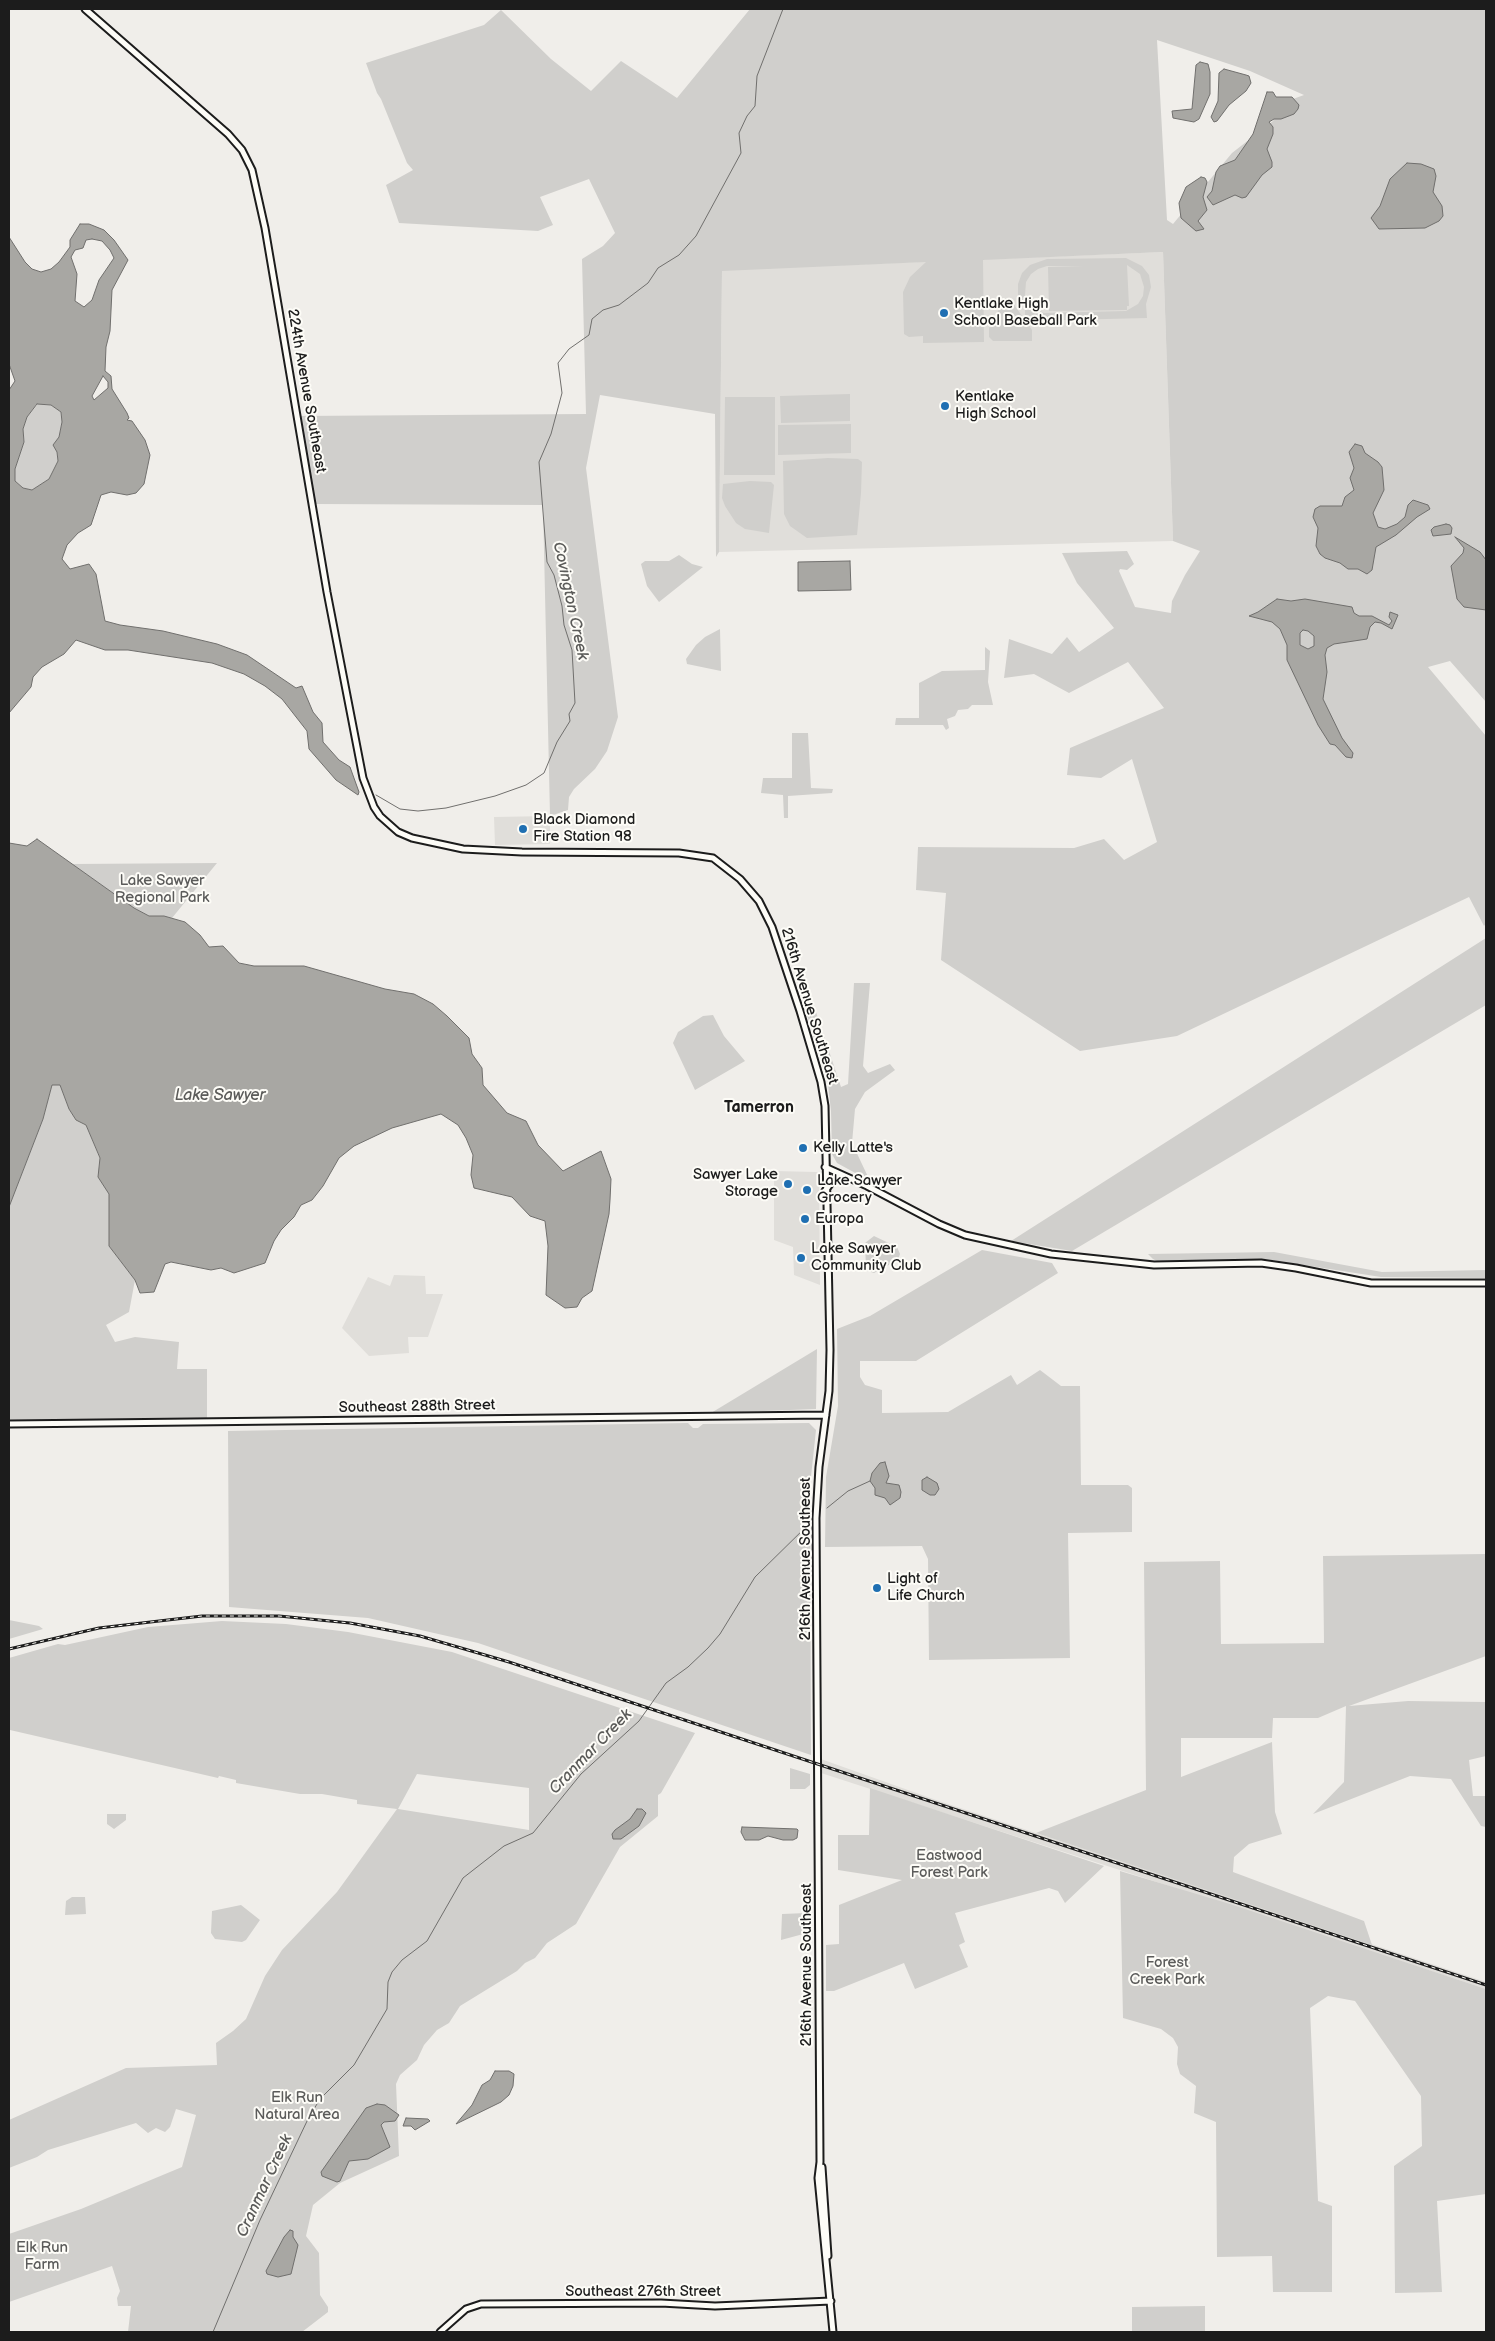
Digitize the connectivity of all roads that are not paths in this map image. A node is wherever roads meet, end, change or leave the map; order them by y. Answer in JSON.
{"nodes":[{"id":1,"x":86,"y":10,"type":"edge"},
{"id":2,"x":723,"y":864,"type":"joint"},
{"id":3,"x":825,"y":1167,"type":"junction"},
{"id":4,"x":851,"y":1178,"type":"junction"},
{"id":5,"x":825,"y":1191,"type":"junction"},
{"id":6,"x":1486,"y":1283,"type":"edge"},
{"id":7,"x":826,"y":1415,"type":"junction"},
{"id":8,"x":9,"y":1424,"type":"edge"},
{"id":9,"x":831,"y":2301,"type":"junction"},
{"id":10,"x":440,"y":2332,"type":"edge"},
{"id":11,"x":833,"y":2332,"type":"edge"}],
"edges":[{"from":1,"to":2,"type":"street","name":"224th Avenue Southeast"},
{"from":2,"to":3,"type":"street","name":"216th Avenue Southeast"},
{"from":3,"to":4,"type":"street"},
{"from":3,"to":5,"type":"street","name":"216th Avenue Southeast"},
{"from":4,"to":5,"type":"street"},
{"from":4,"to":6,"type":"street"},
{"from":5,"to":7,"type":"street","name":"216th Avenue Southeast"},
{"from":7,"to":8,"type":"street","name":"Southeast 288th Street"},
{"from":7,"to":9,"type":"street","name":"216th Avenue Southeast"},
{"from":9,"to":10,"type":"street","name":"Southeast 276th Street"},
{"from":9,"to":11,"type":"street","name":"216th Avenue Southeast"}]}
